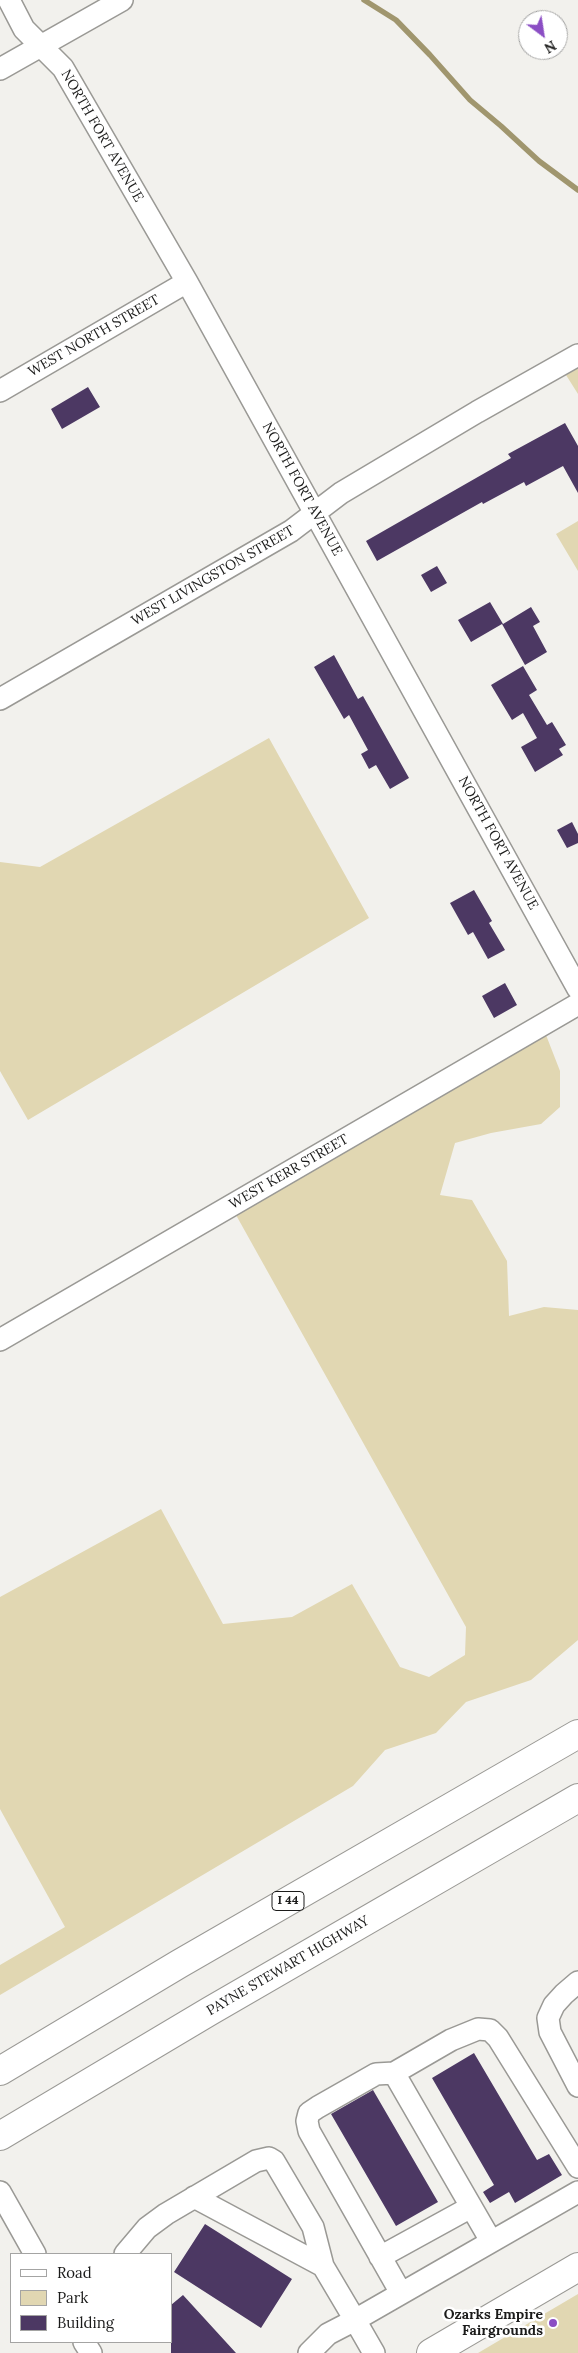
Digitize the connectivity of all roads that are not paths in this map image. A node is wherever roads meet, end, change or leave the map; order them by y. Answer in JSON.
{"nodes":[{"id":1,"x":9,"y":0,"type":"edge"},
{"id":2,"x":122,"y":0,"type":"edge"},
{"id":3,"x":42,"y":46,"type":"junction"},
{"id":4,"x":0,"y":69,"type":"edge"},
{"id":5,"x":187,"y":282,"type":"junction"},
{"id":6,"x":578,"y":355,"type":"edge"},
{"id":7,"x":0,"y":391,"type":"edge"},
{"id":8,"x":316,"y":514,"type":"junction"},
{"id":9,"x":0,"y":699,"type":"edge"},
{"id":10,"x":578,"y":989,"type":"edge"},
{"id":11,"x":578,"y":1004,"type":"edge"},
{"id":12,"x":0,"y":1340,"type":"edge"},
{"id":13,"x":578,"y":1734,"type":"edge"},
{"id":14,"x":578,"y":1798,"type":"edge"},
{"id":15,"x":578,"y":1982,"type":"edge"},
{"id":16,"x":0,"y":2071,"type":"edge"},
{"id":17,"x":394,"y":2073,"type":"junction"},
{"id":18,"x":578,"y":2086,"type":"edge"},
{"id":19,"x":0,"y":2136,"type":"edge"},
{"id":20,"x":578,"y":2167,"type":"edge"},
{"id":21,"x":0,"y":2192,"type":"edge"},
{"id":22,"x":578,"y":2192,"type":"edge"},
{"id":23,"x":194,"y":2197,"type":"junction"},
{"id":24,"x":471,"y":2207,"type":"junction"},
{"id":25,"x":491,"y":2242,"type":"junction"},
{"id":26,"x":34,"y":2253,"type":"edge"},
{"id":27,"x":126,"y":2253,"type":"edge"},
{"id":28,"x":380,"y":2257,"type":"junction"},
{"id":29,"x":323,"y":2266,"type":"junction"},
{"id":30,"x":577,"y":2271,"type":"edge"},
{"id":31,"x":401,"y":2293,"type":"junction"},
{"id":32,"x":355,"y":2320,"type":"junction"},
{"id":33,"x":309,"y":2353,"type":"edge"},
{"id":34,"x":374,"y":2353,"type":"edge"},
{"id":35,"x":431,"y":2353,"type":"edge"}],
"edges":[{"from":1,"to":3,"type":"street","name":"NORTH FORT AVENUE"},
{"from":2,"to":3,"type":"street"},
{"from":3,"to":4,"type":"street"},
{"from":3,"to":5,"type":"street","name":"NORTH FORT AVENUE"},
{"from":5,"to":7,"type":"street","name":"WEST NORTH STREET"},
{"from":5,"to":8,"type":"street","name":"NORTH FORT AVENUE"},
{"from":6,"to":8,"type":"street","name":"WEST LIVINGSTON STREET"},
{"from":8,"to":9,"type":"street","name":"WEST LIVINGSTON STREET"},
{"from":8,"to":10,"type":"street","name":"NORTH FORT AVENUE"},
{"from":11,"to":12,"type":"street","name":"WEST KERR STREET"},
{"from":13,"to":16,"type":"main road","number":"I 44"},
{"from":14,"to":19,"type":"main road","name":"PAYNE STEWART HIGHWAY"},
{"from":15,"to":18,"type":"street"},
{"from":17,"to":20,"type":"street"},
{"from":17,"to":24,"type":"street"},
{"from":17,"to":28,"type":"street"},
{"from":21,"to":26,"type":"street"},
{"from":22,"to":25,"type":"street"},
{"from":23,"to":27,"type":"street"},
{"from":23,"to":29,"type":"street"},
{"from":23,"to":29,"type":"street"},
{"from":24,"to":25,"type":"street"},
{"from":24,"to":28,"type":"street"},
{"from":25,"to":31,"type":"street"},
{"from":28,"to":31,"type":"street"},
{"from":29,"to":32,"type":"street"},
{"from":30,"to":35,"type":"main road"},
{"from":31,"to":32,"type":"street"},
{"from":32,"to":33,"type":"street"},
{"from":32,"to":34,"type":"street"}]}
